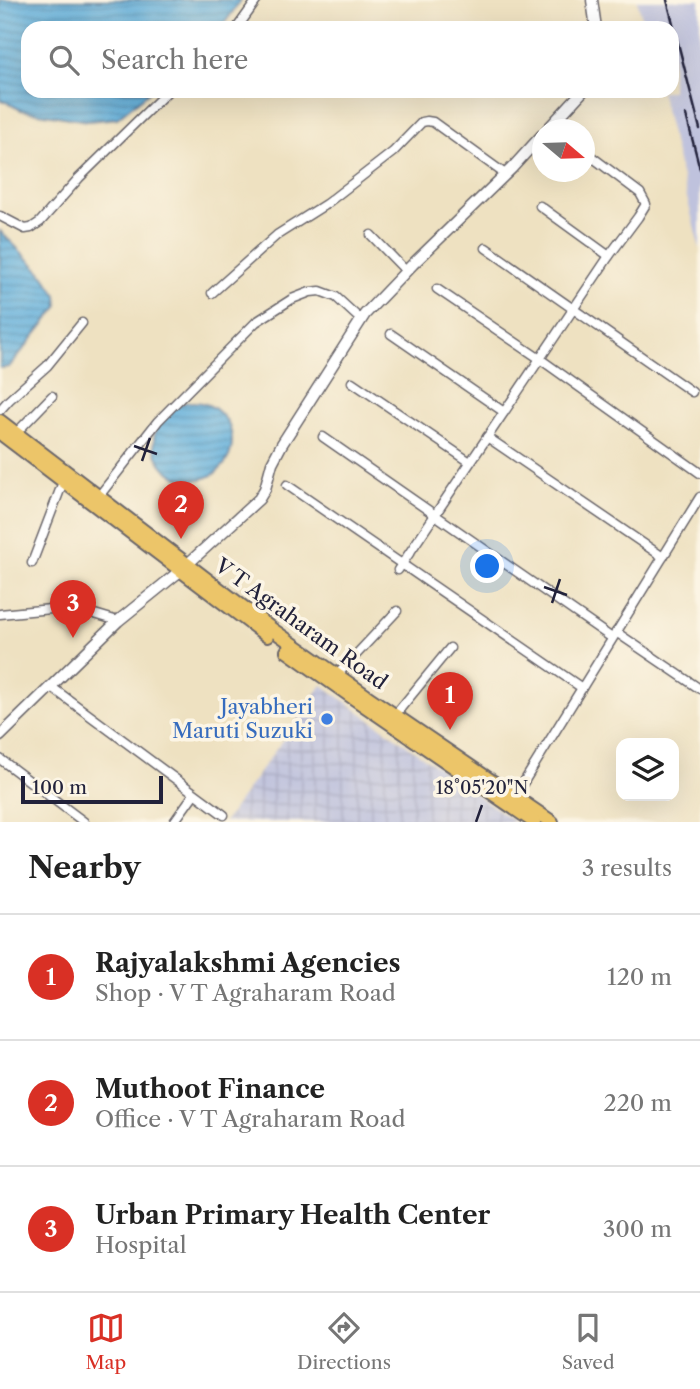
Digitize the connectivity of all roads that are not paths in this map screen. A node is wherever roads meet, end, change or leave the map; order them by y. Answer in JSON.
{"nodes":[{"id":1,"x":257,"y":0,"type":"edge"},
{"id":2,"x":592,"y":0,"type":"edge"},
{"id":3,"x":242,"y":21,"type":"edge"},
{"id":4,"x":595,"y":21,"type":"edge"},
{"id":5,"x":162,"y":98,"type":"edge"},
{"id":6,"x":577,"y":98,"type":"edge"},
{"id":7,"x":557,"y":119,"type":"edge"},
{"id":8,"x":532,"y":146,"type":"edge"},
{"id":9,"x":595,"y":159,"type":"edge"},
{"id":10,"x":505,"y":174,"type":"junction"},
{"id":11,"x":541,"y":206,"type":"dead end"},
{"id":12,"x":0,"y":216,"type":"edge"},
{"id":13,"x":371,"y":235,"type":"dead end"},
{"id":14,"x":486,"y":248,"type":"dead end"},
{"id":15,"x":609,"y":256,"type":"junction"},
{"id":16,"x":406,"y":271,"type":"junction"},
{"id":17,"x":437,"y":289,"type":"dead end"},
{"id":18,"x":212,"y":293,"type":"dead end"},
{"id":19,"x":573,"y":309,"type":"junction"},
{"id":20,"x":361,"y":320,"type":"junction"},
{"id":21,"x":82,"y":323,"type":"dead end"},
{"id":22,"x":391,"y":334,"type":"dead end"},
{"id":23,"x":540,"y":359,"type":"junction"},
{"id":24,"x":352,"y":382,"type":"dead end"},
{"id":25,"x":692,"y":392,"type":"dead end"},
{"id":26,"x":52,"y":396,"type":"dead end"},
{"id":27,"x":0,"y":410,"type":"edge"},
{"id":28,"x":504,"y":412,"type":"junction"},
{"id":29,"x":0,"y":421,"type":"edge"},
{"id":30,"x":0,"y":433,"type":"edge"},
{"id":31,"x":16,"y":433,"type":"junction"},
{"id":32,"x":323,"y":436,"type":"dead end"},
{"id":33,"x":487,"y":437,"type":"junction"},
{"id":34,"x":470,"y":462,"type":"junction"},
{"id":35,"x":700,"y":473,"type":"edge"},
{"id":36,"x":64,"y":482,"type":"junction"},
{"id":37,"x":287,"y":485,"type":"dead end"},
{"id":38,"x":99,"y":496,"type":"junction"},
{"id":39,"x":700,"y":497,"type":"edge"},
{"id":40,"x":436,"y":513,"type":"junction"},
{"id":41,"x":663,"y":557,"type":"junction"},
{"id":42,"x":32,"y":563,"type":"dead end"},
{"id":43,"x":400,"y":567,"type":"junction"},
{"id":44,"x":184,"y":568,"type":"junction"},
{"id":45,"x":397,"y":611,"type":"dead end"},
{"id":46,"x":0,"y":614,"type":"edge"},
{"id":47,"x":118,"y":621,"type":"junction"},
{"id":48,"x":614,"y":635,"type":"junction"},
{"id":49,"x":450,"y":648,"type":"dead end"},
{"id":50,"x":337,"y":675,"type":"junction"},
{"id":51,"x":50,"y":686,"type":"junction"},
{"id":52,"x":582,"y":688,"type":"junction"},
{"id":53,"x":700,"y":689,"type":"edge"},
{"id":54,"x":395,"y":715,"type":"junction"},
{"id":55,"x":0,"y":736,"type":"edge"},
{"id":56,"x":0,"y":758,"type":"edge"},
{"id":57,"x":194,"y":794,"type":"junction"},
{"id":58,"x":512,"y":800,"type":"junction"},
{"id":59,"x":223,"y":816,"type":"dead end"},
{"id":60,"x":84,"y":822,"type":"edge"},
{"id":61,"x":174,"y":822,"type":"edge"},
{"id":62,"x":534,"y":822,"type":"edge"},
{"id":63,"x":552,"y":822,"type":"edge"}],
"edges":[{"from":1,"to":3,"type":"street"},
{"from":2,"to":4,"type":"street"},
{"from":5,"to":12,"type":"street"},
{"from":6,"to":7,"type":"street"},
{"from":8,"to":10,"type":"street"},
{"from":9,"to":15,"type":"street"},
{"from":10,"to":16,"type":"street"},
{"from":10,"to":18,"type":"street"},
{"from":11,"to":15,"type":"street"},
{"from":13,"to":16,"type":"street"},
{"from":14,"to":19,"type":"street"},
{"from":15,"to":19,"type":"street"},
{"from":16,"to":20,"type":"street"},
{"from":17,"to":23,"type":"street"},
{"from":19,"to":23,"type":"street"},
{"from":19,"to":25,"type":"street"},
{"from":20,"to":38,"type":"street"},
{"from":20,"to":44,"type":"street"},
{"from":21,"to":27,"type":"street"},
{"from":22,"to":28,"type":"street"},
{"from":23,"to":28,"type":"street"},
{"from":23,"to":35,"type":"street"},
{"from":24,"to":34,"type":"street"},
{"from":26,"to":31,"type":"street"},
{"from":28,"to":33,"type":"street"},
{"from":29,"to":31,"type":"main road","name":"V T Agraharam Road"},
{"from":30,"to":36,"type":"main road"},
{"from":31,"to":38,"type":"main road","name":"V T Agraharam Road"},
{"from":32,"to":40,"type":"street"},
{"from":33,"to":34,"type":"street"},
{"from":33,"to":41,"type":"street"},
{"from":34,"to":40,"type":"street"},
{"from":36,"to":42,"type":"street"},
{"from":36,"to":44,"type":"main road"},
{"from":37,"to":43,"type":"street"},
{"from":38,"to":44,"type":"main road","name":"V T Agraharam Road"},
{"from":39,"to":41,"type":"street"},
{"from":40,"to":43,"type":"street"},
{"from":40,"to":48,"type":"street"},
{"from":41,"to":48,"type":"street"},
{"from":43,"to":52,"type":"street"},
{"from":44,"to":47,"type":"street"},
{"from":44,"to":50,"type":"main road","name":"V T Agraharam Road"},
{"from":44,"to":58,"type":"main road","name":"V T Agraharam Road"},
{"from":45,"to":50,"type":"street"},
{"from":46,"to":47,"type":"street"},
{"from":47,"to":51,"type":"street"},
{"from":48,"to":52,"type":"street"},
{"from":48,"to":53,"type":"street"},
{"from":49,"to":54,"type":"street"},
{"from":50,"to":54,"type":"main road","name":"V T Agraharam Road"},
{"from":51,"to":55,"type":"street"},
{"from":51,"to":57,"type":"street"},
{"from":52,"to":58,"type":"street"},
{"from":54,"to":58,"type":"main road","name":"V T Agraharam Road"},
{"from":56,"to":60,"type":"street"},
{"from":57,"to":59,"type":"street"},
{"from":57,"to":61,"type":"street"},
{"from":58,"to":62,"type":"main road","name":"V T Agraharam Road"},
{"from":58,"to":63,"type":"main road","name":"V T Agraharam Road"}]}
